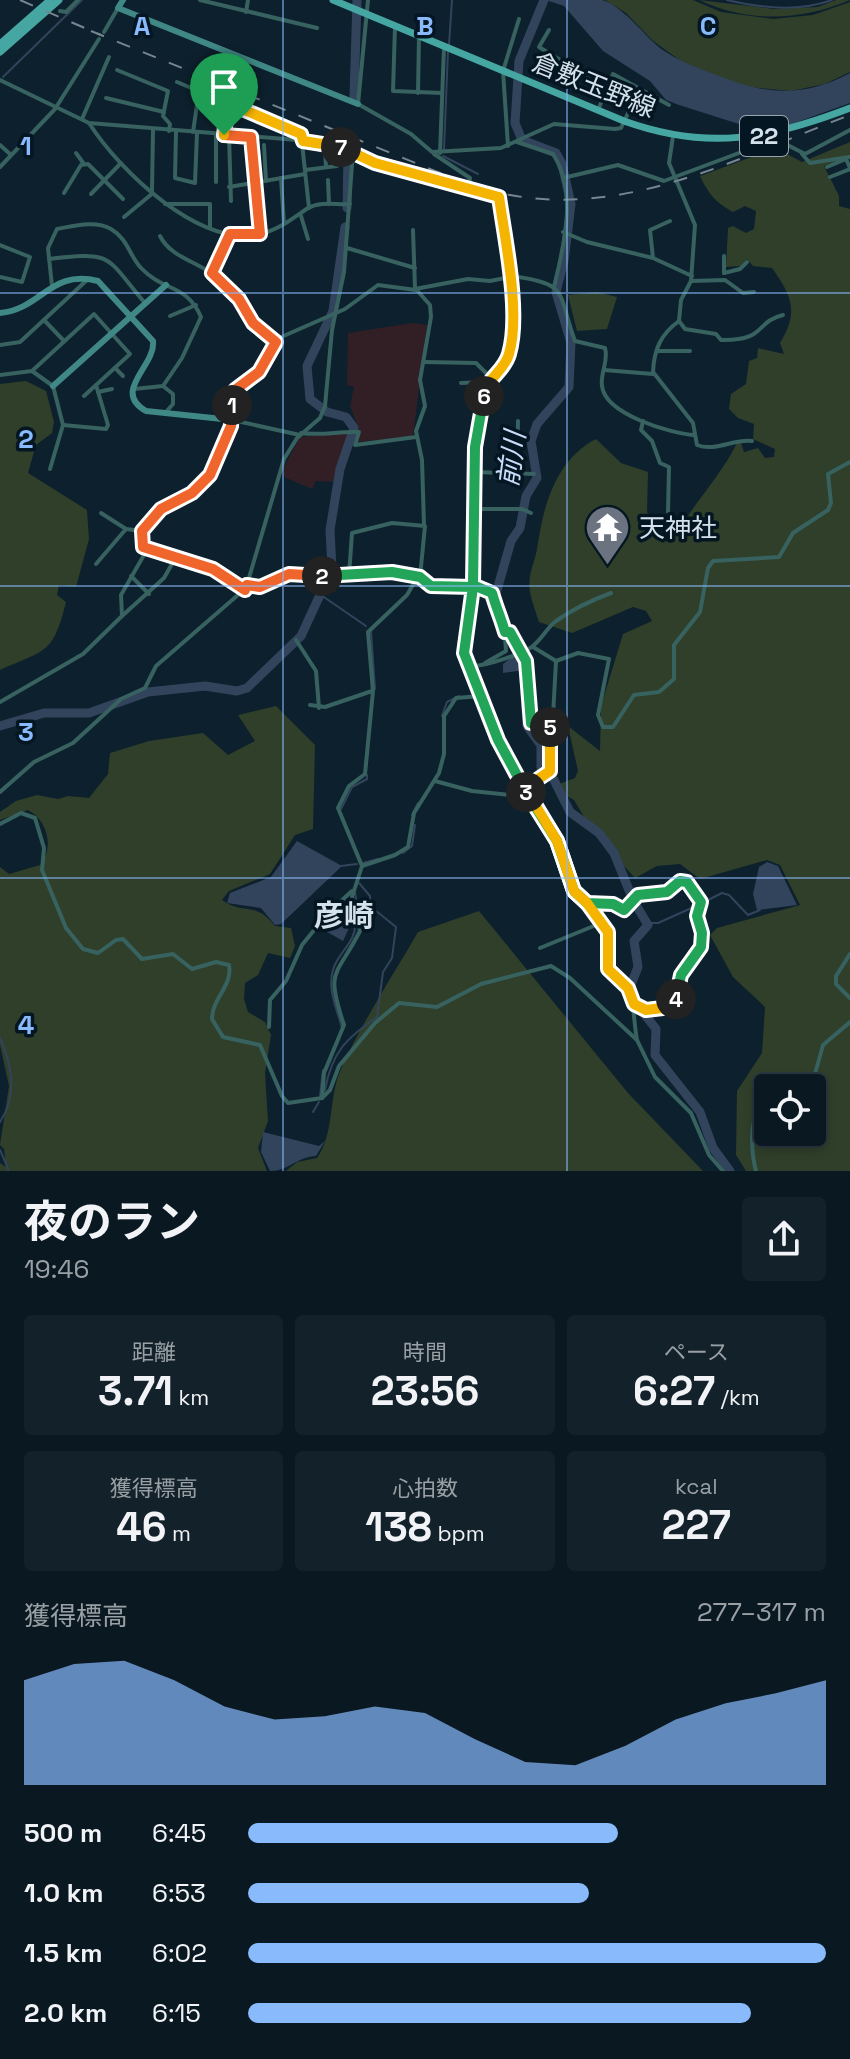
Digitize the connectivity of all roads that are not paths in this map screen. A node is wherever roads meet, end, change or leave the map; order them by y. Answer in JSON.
{"nodes":[{"id":1,"x":50,"y":0,"type":"edge"},
{"id":2,"x":59,"y":0,"type":"edge"},
{"id":3,"x":78,"y":0,"type":"edge"},
{"id":4,"x":123,"y":0,"type":"edge"},
{"id":5,"x":200,"y":0,"type":"edge"},
{"id":6,"x":248,"y":0,"type":"edge"},
{"id":7,"x":333,"y":0,"type":"edge"},
{"id":8,"x":368,"y":0,"type":"edge"},
{"id":9,"x":118,"y":8,"type":"junction"},
{"id":10,"x":60,"y":11,"type":"dead end"},
{"id":11,"x":246,"y":12,"type":"junction"},
{"id":12,"x":361,"y":12,"type":"junction"},
{"id":13,"x":519,"y":19,"type":"dead end"},
{"id":14,"x":395,"y":26,"type":"junction"},
{"id":15,"x":317,"y":28,"type":"dead end"},
{"id":16,"x":549,"y":30,"type":"dead end"},
{"id":17,"x":104,"y":32,"type":"dead end"},
{"id":18,"x":419,"y":36,"type":"junction"},
{"id":19,"x":99,"y":39,"type":"dead end"},
{"id":20,"x":0,"y":44,"type":"edge"},
{"id":21,"x":447,"y":48,"type":"junction"},
{"id":22,"x":0,"y":52,"type":"edge"},
{"id":23,"x":109,"y":57,"type":"dead end"},
{"id":24,"x":117,"y":70,"type":"dead end"},
{"id":25,"x":503,"y":71,"type":"junction"},
{"id":26,"x":0,"y":80,"type":"edge"},
{"id":27,"x":177,"y":82,"type":"dead end"},
{"id":28,"x":607,"y":89,"type":"junction"},
{"id":29,"x":639,"y":90,"type":"junction"},
{"id":30,"x":199,"y":91,"type":"junction"},
{"id":31,"x":418,"y":93,"type":"junction"},
{"id":32,"x":442,"y":93,"type":"junction"},
{"id":33,"x":106,"y":98,"type":"dead end"},
{"id":34,"x":228,"y":103,"type":"junction"},
{"id":35,"x":358,"y":104,"type":"junction"},
{"id":36,"x":669,"y":105,"type":"dead end"},
{"id":37,"x":850,"y":108,"type":"edge"},
{"id":38,"x":55,"y":109,"type":"junction"},
{"id":39,"x":598,"y":110,"type":"junction"},
{"id":40,"x":164,"y":112,"type":"junction"},
{"id":41,"x":82,"y":119,"type":"junction"},
{"id":42,"x":624,"y":121,"type":"junction"},
{"id":43,"x":89,"y":123,"type":"junction"},
{"id":44,"x":153,"y":130,"type":"junction"},
{"id":45,"x":850,"y":130,"type":"edge"},
{"id":46,"x":169,"y":131,"type":"junction"},
{"id":47,"x":176,"y":132,"type":"junction"},
{"id":48,"x":195,"y":133,"type":"junction"},
{"id":49,"x":216,"y":134,"type":"junction"},
{"id":50,"x":226,"y":135,"type":"junction"},
{"id":51,"x":673,"y":136,"type":"junction"},
{"id":52,"x":764,"y":136,"type":"junction"},
{"id":53,"x":251,"y":137,"type":"junction"},
{"id":54,"x":520,"y":140,"type":"junction"},
{"id":55,"x":303,"y":141,"type":"junction"},
{"id":56,"x":0,"y":145,"type":"edge"},
{"id":57,"x":264,"y":145,"type":"dead end"},
{"id":58,"x":508,"y":146,"type":"junction"},
{"id":59,"x":325,"y":150,"type":"dead end"},
{"id":60,"x":353,"y":151,"type":"junction"},
{"id":61,"x":432,"y":152,"type":"junction"},
{"id":62,"x":76,"y":153,"type":"dead end"},
{"id":63,"x":440,"y":153,"type":"junction"},
{"id":64,"x":802,"y":154,"type":"junction"},
{"id":65,"x":11,"y":155,"type":"junction"},
{"id":66,"x":848,"y":158,"type":"edge"},
{"id":67,"x":121,"y":163,"type":"junction"},
{"id":68,"x":84,"y":164,"type":"junction"},
{"id":69,"x":337,"y":166,"type":"dead end"},
{"id":70,"x":0,"y":167,"type":"edge"},
{"id":71,"x":827,"y":167,"type":"dead end"},
{"id":72,"x":326,"y":168,"type":"junction"},
{"id":73,"x":850,"y":168,"type":"edge"},
{"id":74,"x":305,"y":172,"type":"junction"},
{"id":75,"x":675,"y":176,"type":"junction"},
{"id":76,"x":565,"y":177,"type":"junction"},
{"id":77,"x":830,"y":177,"type":"dead end"},
{"id":78,"x":281,"y":178,"type":"junction"},
{"id":79,"x":105,"y":180,"type":"junction"},
{"id":80,"x":328,"y":180,"type":"dead end"},
{"id":81,"x":266,"y":181,"type":"junction"},
{"id":82,"x":216,"y":182,"type":"dead end"},
{"id":83,"x":255,"y":183,"type":"junction"},
{"id":84,"x":229,"y":187,"type":"junction"},
{"id":85,"x":467,"y":188,"type":"junction"},
{"id":86,"x":153,"y":192,"type":"junction"},
{"id":87,"x":64,"y":193,"type":"dead end"},
{"id":88,"x":91,"y":194,"type":"dead end"},
{"id":89,"x":123,"y":199,"type":"dead end"},
{"id":90,"x":231,"y":201,"type":"dead end"},
{"id":91,"x":163,"y":204,"type":"junction"},
{"id":92,"x":329,"y":204,"type":"junction"},
{"id":93,"x":350,"y":204,"type":"junction"},
{"id":94,"x":309,"y":208,"type":"junction"},
{"id":95,"x":301,"y":216,"type":"junction"},
{"id":96,"x":124,"y":217,"type":"dead end"},
{"id":97,"x":670,"y":221,"type":"dead end"},
{"id":98,"x":285,"y":225,"type":"junction"},
{"id":99,"x":209,"y":227,"type":"junction"},
{"id":100,"x":413,"y":230,"type":"dead end"},
{"id":101,"x":565,"y":232,"type":"junction"},
{"id":102,"x":230,"y":234,"type":"junction"},
{"id":103,"x":260,"y":234,"type":"junction"},
{"id":104,"x":160,"y":236,"type":"dead end"},
{"id":105,"x":308,"y":239,"type":"dead end"},
{"id":106,"x":0,"y":245,"type":"edge"},
{"id":107,"x":347,"y":248,"type":"junction"},
{"id":108,"x":724,"y":256,"type":"dead end"},
{"id":109,"x":653,"y":258,"type":"junction"},
{"id":110,"x":49,"y":259,"type":"junction"},
{"id":111,"x":747,"y":262,"type":"dead end"},
{"id":112,"x":415,"y":268,"type":"junction"},
{"id":113,"x":212,"y":273,"type":"junction"},
{"id":114,"x":724,"y":273,"type":"junction"},
{"id":115,"x":0,"y":277,"type":"edge"},
{"id":116,"x":510,"y":277,"type":"junction"},
{"id":117,"x":691,"y":278,"type":"junction"},
{"id":118,"x":89,"y":279,"type":"junction"},
{"id":119,"x":725,"y":280,"type":"junction"},
{"id":120,"x":166,"y":285,"type":"junction"},
{"id":121,"x":52,"y":286,"type":"junction"},
{"id":122,"x":556,"y":289,"type":"junction"},
{"id":123,"x":416,"y":290,"type":"junction"},
{"id":124,"x":754,"y":292,"type":"dead end"},
{"id":125,"x":145,"y":304,"type":"junction"},
{"id":126,"x":196,"y":305,"type":"junction"},
{"id":127,"x":0,"y":313,"type":"edge"},
{"id":128,"x":335,"y":313,"type":"junction"},
{"id":129,"x":133,"y":315,"type":"junction"},
{"id":130,"x":783,"y":315,"type":"dead end"},
{"id":131,"x":170,"y":316,"type":"dead end"},
{"id":132,"x":44,"y":320,"type":"junction"},
{"id":133,"x":679,"y":321,"type":"junction"},
{"id":134,"x":112,"y":333,"type":"junction"},
{"id":135,"x":64,"y":341,"type":"junction"},
{"id":136,"x":276,"y":342,"type":"junction"},
{"id":137,"x":0,"y":345,"type":"edge"},
{"id":138,"x":657,"y":351,"type":"junction"},
{"id":139,"x":690,"y":351,"type":"dead end"},
{"id":140,"x":424,"y":362,"type":"junction"},
{"id":141,"x":115,"y":368,"type":"junction"},
{"id":142,"x":604,"y":370,"type":"junction"},
{"id":143,"x":32,"y":371,"type":"junction"},
{"id":144,"x":654,"y":374,"type":"junction"},
{"id":145,"x":0,"y":375,"type":"edge"},
{"id":146,"x":123,"y":376,"type":"dead end"},
{"id":147,"x":489,"y":380,"type":"junction"},
{"id":148,"x":461,"y":383,"type":"dead end"},
{"id":149,"x":96,"y":385,"type":"junction"},
{"id":150,"x":53,"y":386,"type":"junction"},
{"id":151,"x":163,"y":386,"type":"junction"},
{"id":152,"x":112,"y":389,"type":"dead end"},
{"id":153,"x":132,"y":389,"type":"junction"},
{"id":154,"x":98,"y":392,"type":"junction"},
{"id":155,"x":84,"y":396,"type":"dead end"},
{"id":156,"x":165,"y":413,"type":"junction"},
{"id":157,"x":232,"y":420,"type":"junction"},
{"id":158,"x":518,"y":421,"type":"dead end"},
{"id":159,"x":643,"y":421,"type":"junction"},
{"id":160,"x":63,"y":425,"type":"junction"},
{"id":161,"x":301,"y":434,"type":"junction"},
{"id":162,"x":693,"y":435,"type":"junction"},
{"id":163,"x":416,"y":437,"type":"junction"},
{"id":164,"x":752,"y":441,"type":"dead end"},
{"id":165,"x":850,"y":462,"type":"edge"},
{"id":166,"x":50,"y":469,"type":"dead end"},
{"id":167,"x":475,"y":472,"type":"junction"},
{"id":168,"x":517,"y":473,"type":"junction"},
{"id":169,"x":534,"y":474,"type":"dead end"},
{"id":170,"x":476,"y":509,"type":"junction"},
{"id":171,"x":526,"y":512,"type":"dead end"},
{"id":172,"x":668,"y":512,"type":"dead end"},
{"id":173,"x":101,"y":513,"type":"dead end"},
{"id":174,"x":424,"y":525,"type":"junction"},
{"id":175,"x":126,"y":529,"type":"junction"},
{"id":176,"x":142,"y":531,"type":"junction"},
{"id":177,"x":143,"y":547,"type":"junction"},
{"id":178,"x":176,"y":557,"type":"junction"},
{"id":179,"x":96,"y":564,"type":"dead end"},
{"id":180,"x":349,"y":575,"type":"junction"},
{"id":181,"x":131,"y":576,"type":"junction"},
{"id":182,"x":419,"y":576,"type":"junction"},
{"id":183,"x":473,"y":586,"type":"junction"},
{"id":184,"x":246,"y":588,"type":"junction"},
{"id":185,"x":611,"y":593,"type":"dead end"},
{"id":186,"x":149,"y":594,"type":"junction"},
{"id":187,"x":122,"y":616,"type":"junction"},
{"id":188,"x":506,"y":632,"type":"junction"},
{"id":189,"x":296,"y":640,"type":"dead end"},
{"id":190,"x":533,"y":647,"type":"junction"},
{"id":191,"x":518,"y":652,"type":"junction"},
{"id":192,"x":556,"y":661,"type":"junction"},
{"id":193,"x":472,"y":666,"type":"junction"},
{"id":194,"x":479,"y":666,"type":"junction"},
{"id":195,"x":373,"y":691,"type":"junction"},
{"id":196,"x":481,"y":696,"type":"junction"},
{"id":197,"x":0,"y":702,"type":"edge"},
{"id":198,"x":310,"y":705,"type":"dead end"},
{"id":199,"x":319,"y":708,"type":"junction"},
{"id":200,"x":551,"y":727,"type":"junction"},
{"id":201,"x":435,"y":781,"type":"junction"},
{"id":202,"x":525,"y":788,"type":"junction"},
{"id":203,"x":0,"y":792,"type":"edge"},
{"id":204,"x":529,"y":797,"type":"junction"},
{"id":205,"x":0,"y":824,"type":"edge"},
{"id":206,"x":362,"y":866,"type":"junction"},
{"id":207,"x":352,"y":891,"type":"junction"},
{"id":208,"x":587,"y":903,"type":"junction"},
{"id":209,"x":601,"y":923,"type":"junction"},
{"id":210,"x":540,"y":948,"type":"dead end"},
{"id":211,"x":850,"y":954,"type":"edge"},
{"id":212,"x":850,"y":998,"type":"edge"},
{"id":213,"x":637,"y":1005,"type":"junction"},
{"id":214,"x":850,"y":1022,"type":"edge"},
{"id":215,"x":269,"y":1027,"type":"dead end"},
{"id":216,"x":637,"y":1040,"type":"junction"},
{"id":217,"x":815,"y":1074,"type":"edge"},
{"id":218,"x":322,"y":1098,"type":"junction"},
{"id":219,"x":754,"y":1125,"type":"edge"},
{"id":220,"x":723,"y":1171,"type":"edge"},
{"id":221,"x":756,"y":1171,"type":"edge"}],
"edges":[{"from":1,"to":20,"type":"main road"},
{"from":2,"to":22,"type":"main road"},
{"from":3,"to":10,"type":"street"},
{"from":4,"to":9,"type":"street"},
{"from":5,"to":11,"type":"street"},
{"from":6,"to":11,"type":"street"},
{"from":7,"to":12,"type":"main road","name":"倉敷玉野線","number":"22"},
{"from":8,"to":12,"type":"street"},
{"from":9,"to":17,"type":"street"},
{"from":9,"to":35,"type":"street"},
{"from":11,"to":15,"type":"street"},
{"from":12,"to":14,"type":"main road","name":"倉敷玉野線","number":"22"},
{"from":12,"to":35,"type":"street"},
{"from":13,"to":25,"type":"street"},
{"from":14,"to":18,"type":"main road","name":"倉敷玉野線","number":"22"},
{"from":14,"to":31,"type":"street"},
{"from":16,"to":28,"type":"street"},
{"from":18,"to":21,"type":"main road","name":"倉敷玉野線","number":"22"},
{"from":18,"to":31,"type":"street"},
{"from":19,"to":38,"type":"street"},
{"from":21,"to":25,"type":"main road","name":"倉敷玉野線","number":"22"},
{"from":21,"to":32,"type":"street"},
{"from":23,"to":41,"type":"street"},
{"from":24,"to":40,"type":"street"},
{"from":25,"to":39,"type":"main road","name":"倉敷玉野線","number":"22"},
{"from":25,"to":58,"type":"street"},
{"from":26,"to":38,"type":"street"},
{"from":27,"to":30,"type":"street"},
{"from":28,"to":29,"type":"street"},
{"from":28,"to":39,"type":"street"},
{"from":29,"to":36,"type":"street"},
{"from":29,"to":42,"type":"street"},
{"from":30,"to":34,"type":"street"},
{"from":30,"to":48,"type":"street"},
{"from":31,"to":32,"type":"street"},
{"from":32,"to":63,"type":"street"},
{"from":33,"to":40,"type":"street"},
{"from":34,"to":50,"type":"street"},
{"from":34,"to":55,"type":"street"},
{"from":35,"to":61,"type":"street"},
{"from":37,"to":52,"type":"main road","name":"倉敷玉野線","number":"22"},
{"from":38,"to":41,"type":"street"},
{"from":38,"to":65,"type":"street"},
{"from":39,"to":42,"type":"main road","name":"倉敷玉野線","number":"22"},
{"from":40,"to":46,"type":"street"},
{"from":41,"to":43,"type":"street"},
{"from":42,"to":51,"type":"main road","name":"倉敷玉野線","number":"22"},
{"from":42,"to":54,"type":"street"},
{"from":43,"to":44,"type":"street"},
{"from":43,"to":67,"type":"street"},
{"from":44,"to":46,"type":"street"},
{"from":44,"to":86,"type":"street"},
{"from":45,"to":64,"type":"street"},
{"from":46,"to":47,"type":"street"},
{"from":47,"to":48,"type":"street"},
{"from":47,"to":48,"type":"street"},
{"from":48,"to":49,"type":"street"},
{"from":49,"to":50,"type":"street"},
{"from":49,"to":82,"type":"street"},
{"from":50,"to":53,"type":"street"},
{"from":50,"to":84,"type":"street"},
{"from":51,"to":52,"type":"main road","name":"倉敷玉野線","number":"22"},
{"from":51,"to":75,"type":"street"},
{"from":52,"to":64,"type":"street"},
{"from":52,"to":75,"type":"street"},
{"from":53,"to":55,"type":"street"},
{"from":53,"to":83,"type":"street"},
{"from":54,"to":58,"type":"street"},
{"from":54,"to":76,"type":"street"},
{"from":55,"to":60,"type":"street"},
{"from":55,"to":74,"type":"street"},
{"from":56,"to":65,"type":"street"},
{"from":57,"to":81,"type":"street"},
{"from":58,"to":63,"type":"street"},
{"from":59,"to":72,"type":"street"},
{"from":60,"to":85,"type":"street"},
{"from":60,"to":93,"type":"street"},
{"from":61,"to":63,"type":"street"},
{"from":61,"to":85,"type":"street"},
{"from":62,"to":68,"type":"street"},
{"from":64,"to":66,"type":"street"},
{"from":65,"to":70,"type":"street"},
{"from":66,"to":71,"type":"street"},
{"from":66,"to":73,"type":"street"},
{"from":67,"to":79,"type":"street"},
{"from":67,"to":86,"type":"street"},
{"from":68,"to":79,"type":"street"},
{"from":68,"to":87,"type":"street"},
{"from":69,"to":72,"type":"street"},
{"from":72,"to":74,"type":"street"},
{"from":73,"to":77,"type":"street"},
{"from":74,"to":78,"type":"street"},
{"from":74,"to":94,"type":"street"},
{"from":75,"to":76,"type":"street"},
{"from":75,"to":117,"type":"street"},
{"from":76,"to":101,"type":"street"},
{"from":78,"to":81,"type":"street"},
{"from":78,"to":98,"type":"street"},
{"from":79,"to":88,"type":"street"},
{"from":79,"to":89,"type":"street"},
{"from":80,"to":92,"type":"street"},
{"from":81,"to":83,"type":"street"},
{"from":83,"to":84,"type":"street"},
{"from":83,"to":103,"type":"street"},
{"from":84,"to":90,"type":"street"},
{"from":85,"to":116,"type":"street"},
{"from":86,"to":91,"type":"street"},
{"from":86,"to":96,"type":"street"},
{"from":91,"to":99,"type":"street"},
{"from":91,"to":99,"type":"street"},
{"from":92,"to":93,"type":"street"},
{"from":92,"to":94,"type":"street"},
{"from":93,"to":107,"type":"street"},
{"from":94,"to":95,"type":"street"},
{"from":95,"to":98,"type":"street"},
{"from":95,"to":105,"type":"street"},
{"from":97,"to":109,"type":"street"},
{"from":98,"to":103,"type":"street"},
{"from":99,"to":102,"type":"street"},
{"from":100,"to":112,"type":"street"},
{"from":101,"to":109,"type":"street"},
{"from":101,"to":122,"type":"street"},
{"from":102,"to":103,"type":"street"},
{"from":102,"to":113,"type":"street"},
{"from":104,"to":113,"type":"street"},
{"from":106,"to":115,"type":"street"},
{"from":107,"to":112,"type":"street"},
{"from":107,"to":128,"type":"street"},
{"from":108,"to":114,"type":"street"},
{"from":109,"to":117,"type":"street"},
{"from":110,"to":120,"type":"street"},
{"from":110,"to":121,"type":"street"},
{"from":110,"to":125,"type":"street"},
{"from":111,"to":114,"type":"street"},
{"from":112,"to":123,"type":"street"},
{"from":113,"to":136,"type":"street"},
{"from":114,"to":119,"type":"street"},
{"from":116,"to":122,"type":"street"},
{"from":116,"to":123,"type":"street"},
{"from":116,"to":147,"type":"street"},
{"from":117,"to":119,"type":"street"},
{"from":117,"to":133,"type":"street"},
{"from":118,"to":121,"type":"street"},
{"from":118,"to":129,"type":"street"},
{"from":118,"to":132,"type":"street"},
{"from":119,"to":124,"type":"street"},
{"from":120,"to":125,"type":"street"},
{"from":120,"to":126,"type":"street"},
{"from":121,"to":127,"type":"street"},
{"from":122,"to":142,"type":"street"},
{"from":123,"to":128,"type":"street"},
{"from":123,"to":140,"type":"street"},
{"from":125,"to":129,"type":"street"},
{"from":126,"to":131,"type":"street"},
{"from":126,"to":151,"type":"street"},
{"from":128,"to":136,"type":"street"},
{"from":128,"to":161,"type":"street"},
{"from":129,"to":134,"type":"street"},
{"from":129,"to":153,"type":"street"},
{"from":130,"to":133,"type":"street"},
{"from":132,"to":135,"type":"street"},
{"from":132,"to":137,"type":"street"},
{"from":133,"to":138,"type":"street"},
{"from":134,"to":135,"type":"street"},
{"from":134,"to":141,"type":"street"},
{"from":134,"to":150,"type":"street"},
{"from":135,"to":143,"type":"street"},
{"from":136,"to":157,"type":"street"},
{"from":138,"to":139,"type":"street"},
{"from":138,"to":144,"type":"street"},
{"from":140,"to":147,"type":"street"},
{"from":140,"to":163,"type":"street"},
{"from":141,"to":146,"type":"street"},
{"from":141,"to":149,"type":"street"},
{"from":142,"to":144,"type":"street"},
{"from":142,"to":159,"type":"street"},
{"from":143,"to":145,"type":"street"},
{"from":143,"to":150,"type":"street"},
{"from":144,"to":162,"type":"street"},
{"from":147,"to":148,"type":"street"},
{"from":147,"to":167,"type":"street"},
{"from":149,"to":154,"type":"street"},
{"from":149,"to":155,"type":"street"},
{"from":150,"to":160,"type":"street"},
{"from":151,"to":153,"type":"street"},
{"from":151,"to":156,"type":"street"},
{"from":152,"to":154,"type":"street"},
{"from":153,"to":156,"type":"street"},
{"from":154,"to":160,"type":"street"},
{"from":156,"to":157,"type":"street"},
{"from":157,"to":161,"type":"street"},
{"from":157,"to":176,"type":"street"},
{"from":158,"to":168,"type":"street"},
{"from":159,"to":162,"type":"street"},
{"from":159,"to":172,"type":"street"},
{"from":160,"to":166,"type":"street"},
{"from":161,"to":163,"type":"street"},
{"from":161,"to":184,"type":"street"},
{"from":162,"to":164,"type":"street"},
{"from":163,"to":174,"type":"street"},
{"from":165,"to":192,"type":"street"},
{"from":167,"to":168,"type":"street"},
{"from":167,"to":170,"type":"street"},
{"from":168,"to":169,"type":"street"},
{"from":170,"to":171,"type":"street"},
{"from":170,"to":183,"type":"street"},
{"from":173,"to":175,"type":"street"},
{"from":174,"to":180,"type":"street"},
{"from":174,"to":182,"type":"street"},
{"from":175,"to":176,"type":"street"},
{"from":175,"to":179,"type":"street"},
{"from":176,"to":177,"type":"street"},
{"from":177,"to":178,"type":"street"},
{"from":177,"to":181,"type":"street"},
{"from":178,"to":184,"type":"street"},
{"from":178,"to":186,"type":"street"},
{"from":180,"to":182,"type":"street"},
{"from":180,"to":184,"type":"street"},
{"from":181,"to":186,"type":"street"},
{"from":181,"to":187,"type":"street"},
{"from":182,"to":183,"type":"street"},
{"from":182,"to":195,"type":"street"},
{"from":183,"to":188,"type":"street"},
{"from":183,"to":193,"type":"street"},
{"from":184,"to":203,"type":"street"},
{"from":185,"to":190,"type":"street"},
{"from":186,"to":187,"type":"street"},
{"from":187,"to":197,"type":"street"},
{"from":188,"to":191,"type":"street"},
{"from":188,"to":194,"type":"street"},
{"from":189,"to":199,"type":"street"},
{"from":190,"to":191,"type":"street"},
{"from":190,"to":192,"type":"street"},
{"from":191,"to":194,"type":"street"},
{"from":191,"to":200,"type":"street"},
{"from":192,"to":200,"type":"street"},
{"from":193,"to":194,"type":"street"},
{"from":193,"to":196,"type":"street"},
{"from":195,"to":199,"type":"street"},
{"from":195,"to":206,"type":"street"},
{"from":196,"to":201,"type":"street"},
{"from":196,"to":202,"type":"street"},
{"from":198,"to":199,"type":"street"},
{"from":200,"to":202,"type":"street"},
{"from":201,"to":204,"type":"street"},
{"from":201,"to":206,"type":"street"},
{"from":202,"to":204,"type":"street"},
{"from":204,"to":208,"type":"street"},
{"from":205,"to":218,"type":"street"},
{"from":206,"to":207,"type":"street"},
{"from":207,"to":215,"type":"street"},
{"from":207,"to":218,"type":"street"},
{"from":208,"to":209,"type":"street"},
{"from":208,"to":213,"type":"street"},
{"from":209,"to":210,"type":"street"},
{"from":209,"to":213,"type":"street"},
{"from":211,"to":212,"type":"street"},
{"from":213,"to":216,"type":"street"},
{"from":214,"to":217,"type":"street"},
{"from":216,"to":218,"type":"street"},
{"from":216,"to":220,"type":"street"},
{"from":219,"to":221,"type":"street"}]}
